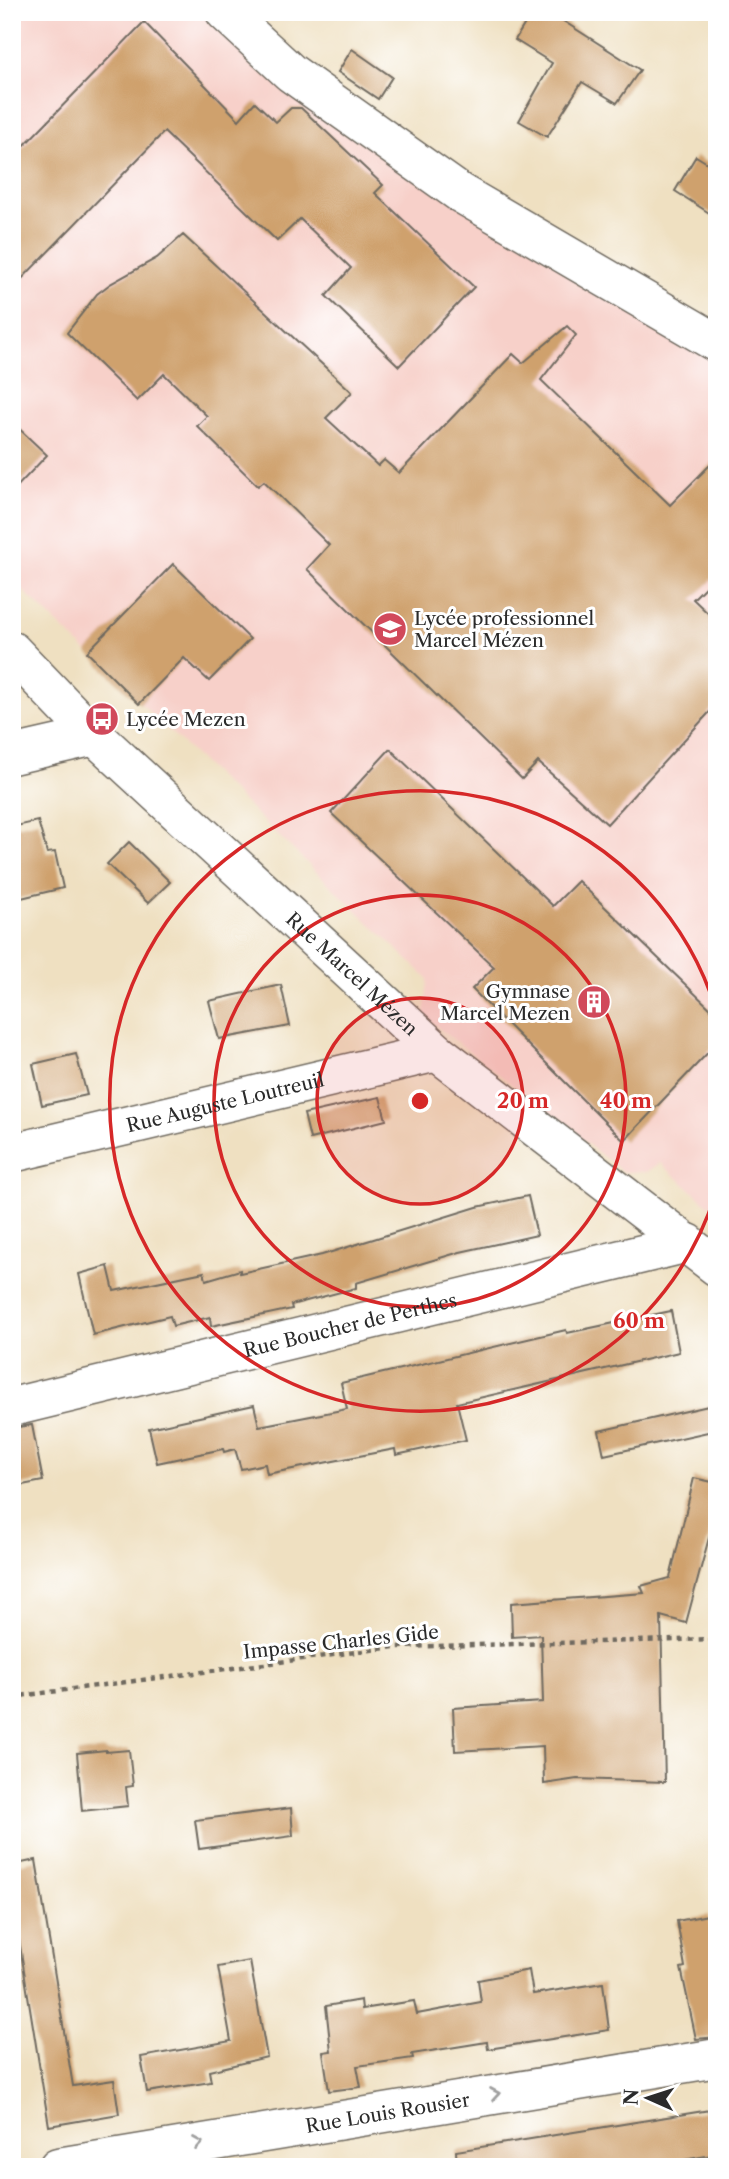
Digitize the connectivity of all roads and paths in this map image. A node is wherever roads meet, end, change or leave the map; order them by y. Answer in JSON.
{"nodes":[{"id":1,"x":225,"y":12,"type":"edge"},
{"id":2,"x":717,"y":343,"type":"edge"},
{"id":3,"x":12,"y":651,"type":"edge"},
{"id":4,"x":95,"y":736,"type":"junction"},
{"id":5,"x":12,"y":755,"type":"edge"},
{"id":6,"x":437,"y":1052,"type":"junction"},
{"id":7,"x":12,"y":1153,"type":"edge"},
{"id":8,"x":688,"y":1243,"type":"junction"},
{"id":9,"x":717,"y":1267,"type":"edge"},
{"id":10,"x":12,"y":1407,"type":"edge"},
{"id":11,"x":717,"y":1639,"type":"edge"},
{"id":12,"x":12,"y":1697,"type":"edge"},
{"id":13,"x":717,"y":2058,"type":"edge"},
{"id":14,"x":58,"y":2167,"type":"edge"}],
"edges":[{"from":1,"to":2,"type":"street"},
{"from":3,"to":4,"type":"street","name":"Rue Marcel Mézen"},
{"from":4,"to":5,"type":"street"},
{"from":4,"to":6,"type":"street","name":"Rue Marcel Mézen"},
{"from":6,"to":7,"type":"street","name":"Rue Auguste Loutreuil"},
{"from":6,"to":8,"type":"street","name":"Rue Marcel Mézen"},
{"from":8,"to":9,"type":"street","name":"Rue Marcel Mézen"},
{"from":8,"to":10,"type":"street","name":"Rue Boucher de Perthes"},
{"from":11,"to":12,"type":"path","name":"Impasse Charles Gide"},
{"from":14,"to":13,"type":"street","name":"Rue Louis Rousier","one_way":true}]}
